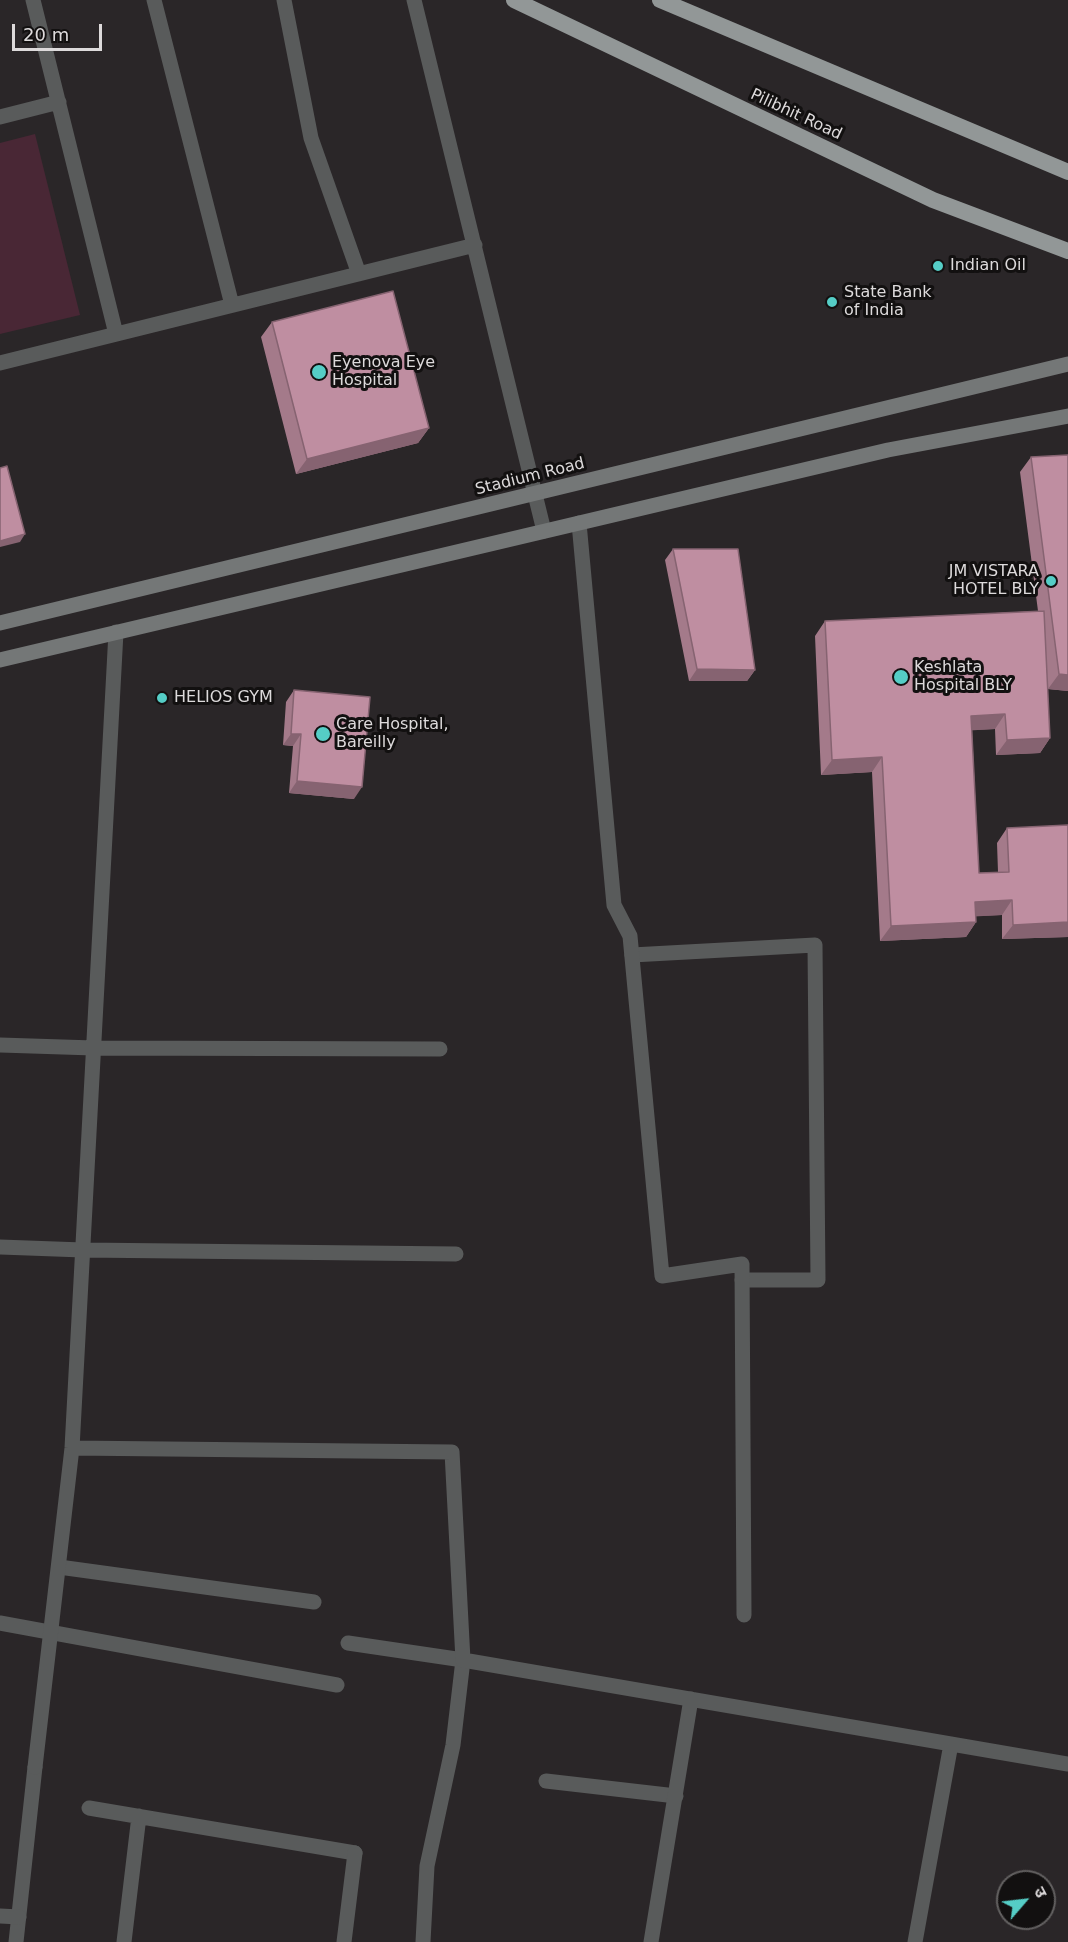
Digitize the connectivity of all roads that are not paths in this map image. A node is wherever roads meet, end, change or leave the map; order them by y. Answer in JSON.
{"nodes":[{"id":1,"x":33,"y":0,"type":"edge"},
{"id":2,"x":154,"y":0,"type":"edge"},
{"id":3,"x":284,"y":0,"type":"edge"},
{"id":4,"x":414,"y":0,"type":"edge"},
{"id":5,"x":514,"y":0,"type":"edge"},
{"id":6,"x":660,"y":0,"type":"edge"},
{"id":7,"x":59,"y":102,"type":"junction"},
{"id":8,"x":0,"y":117,"type":"edge"},
{"id":9,"x":1068,"y":172,"type":"edge"},
{"id":10,"x":475,"y":245,"type":"junction"},
{"id":11,"x":1068,"y":251,"type":"edge"},
{"id":12,"x":359,"y":274,"type":"junction"},
{"id":13,"x":232,"y":305,"type":"junction"},
{"id":14,"x":116,"y":334,"type":"junction"},
{"id":15,"x":0,"y":363,"type":"edge"},
{"id":16,"x":1068,"y":364,"type":"edge"},
{"id":17,"x":1068,"y":416,"type":"edge"},
{"id":18,"x":536,"y":494,"type":"junction"},
{"id":19,"x":579,"y":523,"type":"junction"},
{"id":20,"x":544,"y":531,"type":"junction"},
{"id":21,"x":0,"y":623,"type":"edge"},
{"id":22,"x":116,"y":632,"type":"junction"},
{"id":23,"x":0,"y":660,"type":"edge"},
{"id":24,"x":632,"y":955,"type":"junction"},
{"id":25,"x":0,"y":1045,"type":"edge"},
{"id":26,"x":94,"y":1048,"type":"junction"},
{"id":27,"x":440,"y":1049,"type":"dead end"},
{"id":28,"x":0,"y":1247,"type":"edge"},
{"id":29,"x":83,"y":1250,"type":"junction"},
{"id":30,"x":456,"y":1254,"type":"dead end"},
{"id":31,"x":742,"y":1280,"type":"junction"},
{"id":32,"x":72,"y":1448,"type":"junction"},
{"id":33,"x":59,"y":1567,"type":"junction"},
{"id":34,"x":314,"y":1602,"type":"dead end"},
{"id":35,"x":744,"y":1615,"type":"dead end"},
{"id":36,"x":0,"y":1623,"type":"edge"},
{"id":37,"x":51,"y":1632,"type":"junction"},
{"id":38,"x":348,"y":1643,"type":"dead end"},
{"id":39,"x":463,"y":1660,"type":"junction"},
{"id":40,"x":337,"y":1685,"type":"dead end"},
{"id":41,"x":691,"y":1699,"type":"junction"},
{"id":42,"x":951,"y":1744,"type":"junction"},
{"id":43,"x":1068,"y":1764,"type":"edge"},
{"id":44,"x":546,"y":1781,"type":"dead end"},
{"id":45,"x":676,"y":1796,"type":"junction"},
{"id":46,"x":89,"y":1808,"type":"dead end"},
{"id":47,"x":139,"y":1816,"type":"junction"},
{"id":48,"x":0,"y":1916,"type":"edge"},
{"id":49,"x":19,"y":1917,"type":"junction"},
{"id":50,"x":16,"y":1942,"type":"edge"},
{"id":51,"x":124,"y":1942,"type":"edge"},
{"id":52,"x":344,"y":1942,"type":"edge"},
{"id":53,"x":423,"y":1942,"type":"edge"},
{"id":54,"x":651,"y":1942,"type":"edge"},
{"id":55,"x":915,"y":1942,"type":"edge"}],
"edges":[{"from":1,"to":7,"type":"street"},
{"from":2,"to":13,"type":"street"},
{"from":3,"to":12,"type":"street"},
{"from":4,"to":10,"type":"street"},
{"from":5,"to":11,"type":"highway","name":"Pilibhit Road"},
{"from":6,"to":9,"type":"highway"},
{"from":7,"to":8,"type":"street"},
{"from":7,"to":14,"type":"street"},
{"from":10,"to":12,"type":"street"},
{"from":10,"to":18,"type":"street"},
{"from":12,"to":13,"type":"street"},
{"from":13,"to":14,"type":"street"},
{"from":14,"to":15,"type":"street"},
{"from":16,"to":18,"type":"main road","name":"Stadium Road"},
{"from":17,"to":19,"type":"main road"},
{"from":18,"to":20,"type":"street"},
{"from":18,"to":21,"type":"main road","name":"Stadium Road"},
{"from":19,"to":20,"type":"main road"},
{"from":19,"to":24,"type":"street"},
{"from":20,"to":22,"type":"main road"},
{"from":22,"to":23,"type":"main road"},
{"from":22,"to":26,"type":"street"},
{"from":24,"to":31,"type":"street"},
{"from":24,"to":31,"type":"street"},
{"from":25,"to":26,"type":"street"},
{"from":26,"to":27,"type":"street"},
{"from":26,"to":29,"type":"street"},
{"from":28,"to":29,"type":"street"},
{"from":29,"to":30,"type":"street"},
{"from":29,"to":32,"type":"street"},
{"from":31,"to":35,"type":"street"},
{"from":32,"to":33,"type":"street"},
{"from":32,"to":39,"type":"street"},
{"from":33,"to":34,"type":"street"},
{"from":33,"to":37,"type":"street"},
{"from":36,"to":37,"type":"street"},
{"from":37,"to":40,"type":"street"},
{"from":37,"to":49,"type":"street"},
{"from":38,"to":39,"type":"street"},
{"from":39,"to":41,"type":"street"},
{"from":39,"to":53,"type":"street"},
{"from":41,"to":42,"type":"street"},
{"from":41,"to":45,"type":"street"},
{"from":42,"to":43,"type":"street"},
{"from":42,"to":55,"type":"street"},
{"from":44,"to":45,"type":"street"},
{"from":45,"to":54,"type":"street"},
{"from":46,"to":47,"type":"street"},
{"from":47,"to":51,"type":"street"},
{"from":47,"to":52,"type":"street"},
{"from":48,"to":49,"type":"street"},
{"from":49,"to":50,"type":"street"}]}
